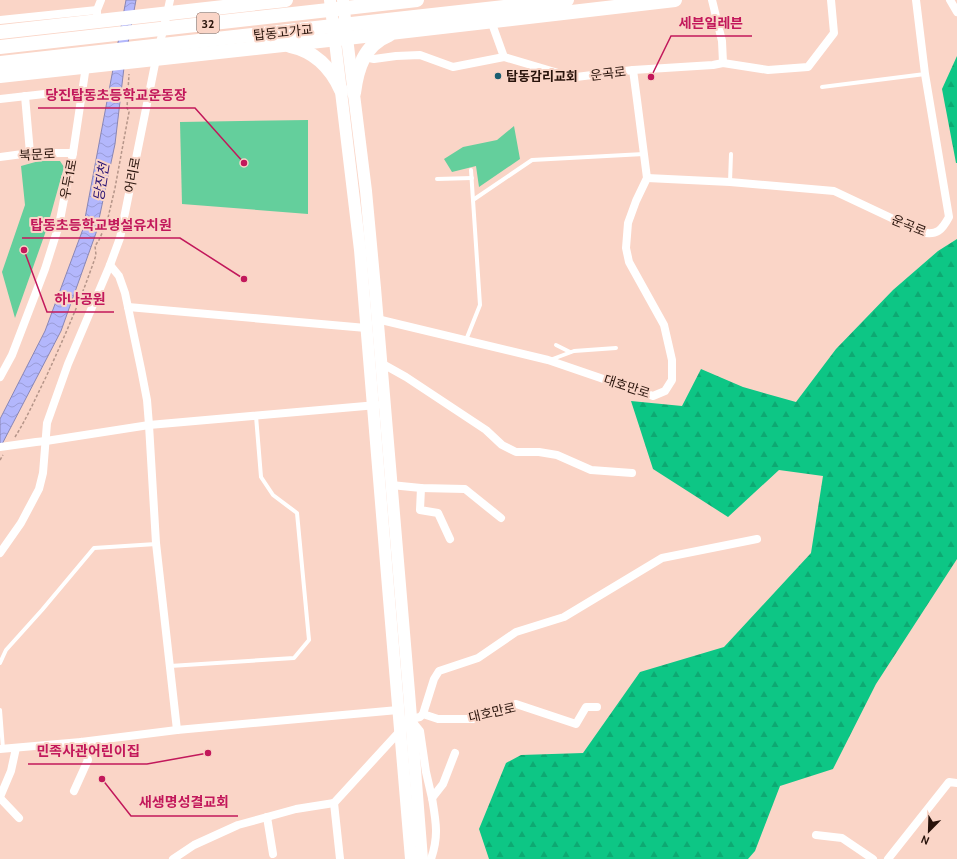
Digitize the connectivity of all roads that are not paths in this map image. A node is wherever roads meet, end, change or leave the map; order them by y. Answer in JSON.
{"nodes":[{"id":1,"x":101,"y":0,"type":"edge"},
{"id":2,"x":170,"y":0,"type":"edge"},
{"id":3,"x":283,"y":0,"type":"edge"},
{"id":4,"x":330,"y":0,"type":"edge"},
{"id":5,"x":343,"y":0,"type":"edge"},
{"id":6,"x":417,"y":0,"type":"edge"},
{"id":7,"x":567,"y":0,"type":"edge"},
{"id":8,"x":675,"y":0,"type":"edge"},
{"id":9,"x":712,"y":0,"type":"edge"},
{"id":10,"x":831,"y":0,"type":"edge"},
{"id":11,"x":916,"y":0,"type":"edge"},
{"id":12,"x":950,"y":0,"type":"edge"},
{"id":13,"x":957,"y":12,"type":"edge"},
{"id":14,"x":164,"y":14,"type":"junction"},
{"id":15,"x":99,"y":18,"type":"junction"},
{"id":16,"x":0,"y":20,"type":"edge"},
{"id":17,"x":490,"y":21,"type":"junction"},
{"id":18,"x":404,"y":31,"type":"junction"},
{"id":19,"x":0,"y":32,"type":"edge"},
{"id":20,"x":341,"y":39,"type":"junction"},
{"id":21,"x":280,"y":45,"type":"junction"},
{"id":22,"x":0,"y":47,"type":"edge"},
{"id":23,"x":364,"y":57,"type":"junction"},
{"id":24,"x":504,"y":57,"type":"junction"},
{"id":25,"x":153,"y":59,"type":"junction"},
{"id":26,"x":722,"y":63,"type":"junction"},
{"id":27,"x":0,"y":64,"type":"edge"},
{"id":28,"x":90,"y":66,"type":"junction"},
{"id":29,"x":633,"y":70,"type":"junction"},
{"id":30,"x":924,"y":74,"type":"junction"},
{"id":31,"x":0,"y":76,"type":"edge"},
{"id":32,"x":822,"y":87,"type":"dead end"},
{"id":33,"x":348,"y":91,"type":"junction"},
{"id":34,"x":71,"y":92,"type":"dead end"},
{"id":35,"x":25,"y":96,"type":"junction"},
{"id":36,"x":0,"y":99,"type":"edge"},
{"id":37,"x":74,"y":153,"type":"junction"},
{"id":38,"x":30,"y":154,"type":"junction"},
{"id":39,"x":644,"y":154,"type":"junction"},
{"id":40,"x":731,"y":154,"type":"dead end"},
{"id":41,"x":0,"y":157,"type":"edge"},
{"id":42,"x":471,"y":170,"type":"dead end"},
{"id":43,"x":472,"y":178,"type":"junction"},
{"id":44,"x":647,"y":178,"type":"junction"},
{"id":45,"x":437,"y":179,"type":"dead end"},
{"id":46,"x":730,"y":182,"type":"junction"},
{"id":47,"x":473,"y":200,"type":"junction"},
{"id":48,"x":110,"y":265,"type":"junction"},
{"id":49,"x":128,"y":307,"type":"junction"},
{"id":50,"x":377,"y":319,"type":"junction"},
{"id":51,"x":366,"y":328,"type":"junction"},
{"id":52,"x":466,"y":340,"type":"junction"},
{"id":53,"x":556,"y":345,"type":"dead end"},
{"id":54,"x":616,"y":348,"type":"dead end"},
{"id":55,"x":570,"y":352,"type":"junction"},
{"id":56,"x":550,"y":360,"type":"junction"},
{"id":57,"x":381,"y":364,"type":"junction"},
{"id":58,"x":0,"y":377,"type":"edge"},
{"id":59,"x":379,"y":405,"type":"junction"},
{"id":60,"x":256,"y":416,"type":"junction"},
{"id":61,"x":149,"y":425,"type":"junction"},
{"id":62,"x":46,"y":442,"type":"junction"},
{"id":63,"x":2,"y":450,"type":"edge"},
{"id":64,"x":632,"y":473,"type":"dead end"},
{"id":65,"x":391,"y":485,"type":"junction"},
{"id":66,"x":421,"y":488,"type":"junction"},
{"id":67,"x":500,"y":518,"type":"dead end"},
{"id":68,"x":450,"y":539,"type":"dead end"},
{"id":69,"x":756,"y":539,"type":"dead end"},
{"id":70,"x":4,"y":542,"type":"edge"},
{"id":71,"x":156,"y":544,"type":"junction"},
{"id":72,"x":0,"y":553,"type":"edge"},
{"id":73,"x":0,"y":663,"type":"edge"},
{"id":74,"x":170,"y":666,"type":"junction"},
{"id":75,"x":597,"y":707,"type":"dead end"},
{"id":76,"x":0,"y":710,"type":"edge"},
{"id":77,"x":398,"y":710,"type":"junction"},
{"id":78,"x":418,"y":716,"type":"junction"},
{"id":79,"x":177,"y":730,"type":"junction"},
{"id":80,"x":400,"y":731,"type":"junction"},
{"id":81,"x":81,"y":742,"type":"junction"},
{"id":82,"x":16,"y":748,"type":"junction"},
{"id":83,"x":1,"y":749,"type":"edge"},
{"id":84,"x":455,"y":753,"type":"dead end"},
{"id":85,"x":957,"y":783,"type":"edge"},
{"id":86,"x":74,"y":791,"type":"dead end"},
{"id":87,"x":0,"y":797,"type":"edge"},
{"id":88,"x":432,"y":798,"type":"junction"},
{"id":89,"x":334,"y":803,"type":"junction"},
{"id":90,"x":268,"y":817,"type":"junction"},
{"id":91,"x":19,"y":818,"type":"dead end"},
{"id":92,"x":816,"y":835,"type":"dead end"},
{"id":93,"x":273,"y":854,"type":"dead end"},
{"id":94,"x":173,"y":859,"type":"edge"},
{"id":95,"x":340,"y":859,"type":"edge"},
{"id":96,"x":411,"y":859,"type":"edge"},
{"id":97,"x":422,"y":859,"type":"edge"},
{"id":98,"x":431,"y":859,"type":"edge"},
{"id":99,"x":873,"y":859,"type":"edge"},
{"id":100,"x":888,"y":859,"type":"edge"}],
"edges":[{"from":1,"to":15,"type":"street"},
{"from":2,"to":14,"type":"street","name":"어리로"},
{"from":3,"to":14,"type":"highway"},
{"from":4,"to":20,"type":"main road"},
{"from":5,"to":20,"type":"main road"},
{"from":6,"to":22,"type":"highway","name":"탑동고가교","number":"32"},
{"from":7,"to":27,"type":"highway","name":"탑동고가교"},
{"from":8,"to":17,"type":"highway"},
{"from":9,"to":26,"type":"street"},
{"from":10,"to":26,"type":"street","name":"운곡로"},
{"from":11,"to":30,"type":"street","name":"운곡로"},
{"from":12,"to":13,"type":"street"},
{"from":14,"to":15,"type":"highway"},
{"from":14,"to":25,"type":"street","name":"어리로"},
{"from":15,"to":16,"type":"street"},
{"from":15,"to":19,"type":"highway"},
{"from":17,"to":18,"type":"highway"},
{"from":17,"to":24,"type":"street"},
{"from":18,"to":20,"type":"highway"},
{"from":18,"to":23,"type":"highway"},
{"from":20,"to":21,"type":"highway"},
{"from":20,"to":33,"type":"main road"},
{"from":21,"to":25,"type":"highway"},
{"from":21,"to":33,"type":"highway"},
{"from":23,"to":24,"type":"street","name":"운곡로"},
{"from":23,"to":33,"type":"highway"},
{"from":24,"to":29,"type":"street","name":"운곡로"},
{"from":25,"to":28,"type":"highway"},
{"from":25,"to":48,"type":"street","name":"어리로"},
{"from":26,"to":29,"type":"street","name":"운곡로"},
{"from":28,"to":31,"type":"highway"},
{"from":28,"to":37,"type":"street","name":"우두1로"},
{"from":29,"to":39,"type":"street"},
{"from":30,"to":32,"type":"lane"},
{"from":30,"to":46,"type":"street","name":"운곡로"},
{"from":33,"to":50,"type":"main road"},
{"from":33,"to":51,"type":"main road"},
{"from":34,"to":35,"type":"street"},
{"from":35,"to":36,"type":"street"},
{"from":35,"to":38,"type":"street"},
{"from":37,"to":38,"type":"street","name":"북문로"},
{"from":37,"to":58,"type":"street","name":"우두1로"},
{"from":38,"to":41,"type":"street","name":"북문로"},
{"from":39,"to":44,"type":"street"},
{"from":39,"to":47,"type":"lane"},
{"from":40,"to":46,"type":"lane"},
{"from":42,"to":43,"type":"lane"},
{"from":43,"to":45,"type":"lane"},
{"from":43,"to":47,"type":"lane"},
{"from":44,"to":46,"type":"street","name":"운곡로"},
{"from":44,"to":56,"type":"street","name":"대호만로"},
{"from":47,"to":52,"type":"lane"},
{"from":48,"to":49,"type":"street"},
{"from":48,"to":62,"type":"street","name":"어리로"},
{"from":49,"to":51,"type":"street"},
{"from":49,"to":61,"type":"street"},
{"from":50,"to":52,"type":"street","name":"대호만로"},
{"from":50,"to":57,"type":"main road"},
{"from":51,"to":59,"type":"main road"},
{"from":52,"to":56,"type":"street","name":"대호만로"},
{"from":53,"to":55,"type":"lane"},
{"from":54,"to":55,"type":"lane"},
{"from":55,"to":56,"type":"lane"},
{"from":57,"to":59,"type":"main road"},
{"from":57,"to":64,"type":"street"},
{"from":59,"to":60,"type":"street"},
{"from":59,"to":65,"type":"main road"},
{"from":59,"to":77,"type":"main road"},
{"from":60,"to":61,"type":"street"},
{"from":60,"to":74,"type":"lane"},
{"from":61,"to":62,"type":"street"},
{"from":61,"to":71,"type":"street"},
{"from":62,"to":63,"type":"street"},
{"from":62,"to":70,"type":"street","name":"어리로"},
{"from":65,"to":66,"type":"street"},
{"from":65,"to":78,"type":"main road"},
{"from":66,"to":67,"type":"street"},
{"from":66,"to":68,"type":"street"},
{"from":69,"to":78,"type":"street"},
{"from":70,"to":72,"type":"street","name":"어리로"},
{"from":71,"to":73,"type":"lane"},
{"from":71,"to":74,"type":"street"},
{"from":74,"to":79,"type":"street"},
{"from":75,"to":78,"type":"street","name":"대호만로"},
{"from":76,"to":83,"type":"lane"},
{"from":77,"to":79,"type":"street"},
{"from":77,"to":80,"type":"main road"},
{"from":78,"to":80,"type":"street"},
{"from":78,"to":88,"type":"street"},
{"from":78,"to":97,"type":"main road"},
{"from":79,"to":81,"type":"street"},
{"from":80,"to":89,"type":"street"},
{"from":80,"to":96,"type":"main road"},
{"from":81,"to":82,"type":"street"},
{"from":81,"to":86,"type":"street"},
{"from":82,"to":83,"type":"street"},
{"from":82,"to":87,"type":"street"},
{"from":84,"to":88,"type":"street"},
{"from":85,"to":100,"type":"street"},
{"from":87,"to":91,"type":"street"},
{"from":88,"to":98,"type":"street"},
{"from":89,"to":90,"type":"street"},
{"from":89,"to":95,"type":"street"},
{"from":90,"to":93,"type":"street"},
{"from":90,"to":94,"type":"street"},
{"from":92,"to":99,"type":"street"}]}
